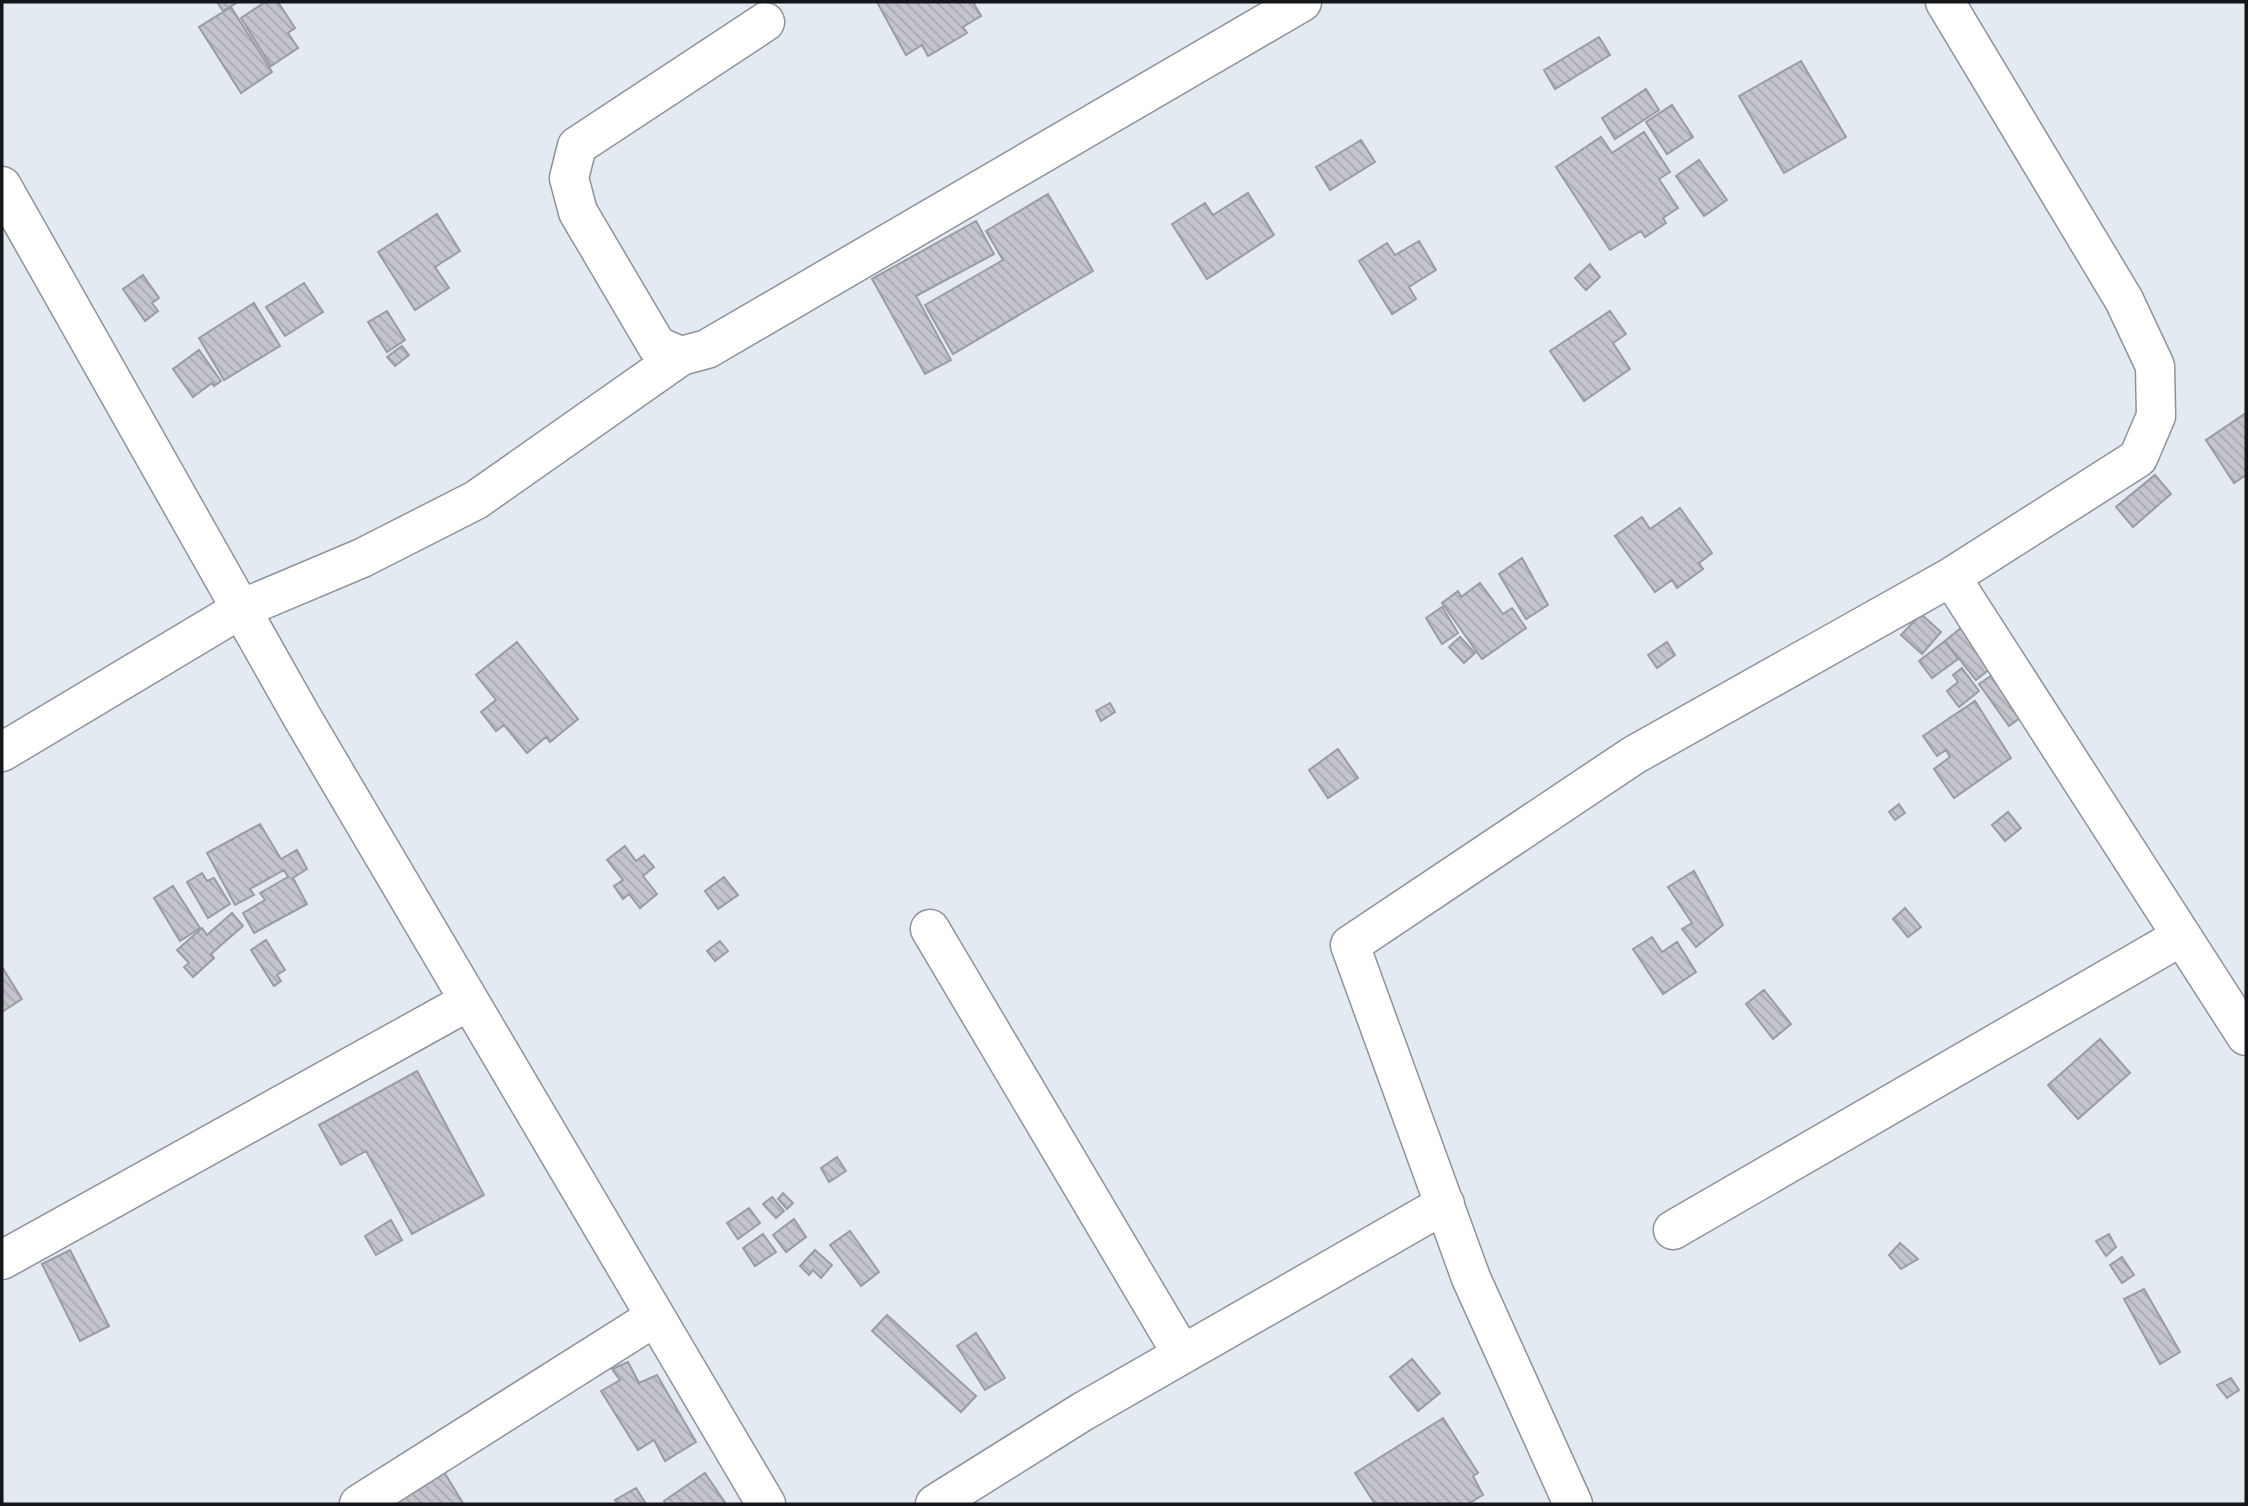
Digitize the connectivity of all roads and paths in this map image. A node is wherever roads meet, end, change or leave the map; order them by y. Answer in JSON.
{"nodes":[{"id":1,"x":1303,"y":2,"type":"edge"},
{"id":2,"x":1945,"y":2,"type":"edge"},
{"id":3,"x":765,"y":22,"type":"dead end"},
{"id":4,"x":2,"y":186,"type":"edge"},
{"id":5,"x":681,"y":356,"type":"junction"},
{"id":6,"x":1951,"y":577,"type":"junction"},
{"id":7,"x":241,"y":609,"type":"junction"},
{"id":8,"x":2,"y":752,"type":"edge"},
{"id":9,"x":930,"y":929,"type":"dead end"},
{"id":10,"x":2182,"y":936,"type":"junction"},
{"id":11,"x":469,"y":1001,"type":"junction"},
{"id":12,"x":2246,"y":1036,"type":"edge"},
{"id":13,"x":1444,"y":1204,"type":"junction"},
{"id":14,"x":1672,"y":1230,"type":"dead end"},
{"id":15,"x":2,"y":1260,"type":"edge"},
{"id":16,"x":655,"y":1317,"type":"junction"},
{"id":17,"x":1182,"y":1354,"type":"junction"},
{"id":18,"x":359,"y":1504,"type":"edge"},
{"id":19,"x":765,"y":1504,"type":"edge"},
{"id":20,"x":935,"y":1504,"type":"edge"},
{"id":21,"x":1573,"y":1504,"type":"edge"}],
"edges":[{"from":1,"to":5,"type":"street"},
{"from":2,"to":6,"type":"street"},
{"from":3,"to":5,"type":"street"},
{"from":4,"to":7,"type":"street"},
{"from":5,"to":7,"type":"street"},
{"from":6,"to":10,"type":"street"},
{"from":6,"to":13,"type":"street"},
{"from":7,"to":8,"type":"street"},
{"from":7,"to":11,"type":"street"},
{"from":9,"to":17,"type":"street"},
{"from":10,"to":12,"type":"street"},
{"from":10,"to":14,"type":"street"},
{"from":11,"to":15,"type":"street"},
{"from":11,"to":16,"type":"street"},
{"from":13,"to":17,"type":"street"},
{"from":13,"to":21,"type":"street"},
{"from":16,"to":18,"type":"street"},
{"from":16,"to":19,"type":"street"},
{"from":17,"to":20,"type":"street"}]}
